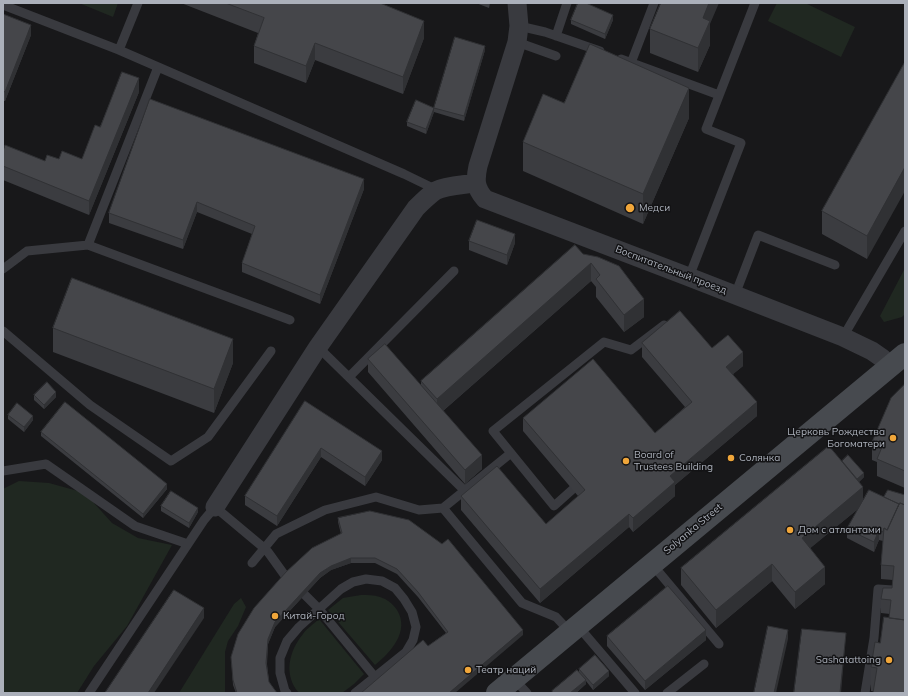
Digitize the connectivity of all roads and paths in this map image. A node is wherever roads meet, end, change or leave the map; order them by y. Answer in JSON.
{"nodes":[{"id":1,"x":138,"y":3,"type":"edge"},
{"id":2,"x":517,"y":3,"type":"edge"},
{"id":3,"x":566,"y":3,"type":"edge"},
{"id":4,"x":654,"y":3,"type":"edge"},
{"id":5,"x":755,"y":3,"type":"edge"},
{"id":6,"x":3,"y":6,"type":"edge"},
{"id":7,"x":518,"y":34,"type":"junction"},
{"id":8,"x":556,"y":36,"type":"junction"},
{"id":9,"x":119,"y":50,"type":"junction"},
{"id":10,"x":556,"y":56,"type":"dead end"},
{"id":11,"x":632,"y":63,"type":"junction"},
{"id":12,"x":158,"y":67,"type":"junction"},
{"id":13,"x":719,"y":95,"type":"junction"},
{"id":14,"x":476,"y":183,"type":"junction"},
{"id":15,"x":437,"y":190,"type":"junction"},
{"id":16,"x":905,"y":231,"type":"edge"},
{"id":17,"x":88,"y":245,"type":"junction"},
{"id":18,"x":835,"y":265,"type":"dead end"},
{"id":19,"x":3,"y":269,"type":"edge"},
{"id":20,"x":454,"y":271,"type":"dead end"},
{"id":21,"x":689,"y":277,"type":"junction"},
{"id":22,"x":735,"y":295,"type":"junction"},
{"id":23,"x":672,"y":319,"type":"edge"},
{"id":24,"x":290,"y":320,"type":"dead end"},
{"id":25,"x":3,"y":331,"type":"edge"},
{"id":26,"x":842,"y":338,"type":"junction"},
{"id":27,"x":318,"y":347,"type":"junction"},
{"id":28,"x":270,"y":351,"type":"dead end"},
{"id":29,"x":898,"y":360,"type":"edge"},
{"id":30,"x":349,"y":377,"type":"junction"},
{"id":31,"x":511,"y":453,"type":"junction"},
{"id":32,"x":3,"y":471,"type":"edge"},
{"id":33,"x":464,"y":490,"type":"junction"},
{"id":34,"x":573,"y":490,"type":"edge"},
{"id":35,"x":215,"y":507,"type":"junction"},
{"id":36,"x":443,"y":508,"type":"junction"},
{"id":37,"x":188,"y":544,"type":"junction"},
{"id":38,"x":264,"y":548,"type":"junction"},
{"id":39,"x":252,"y":564,"type":"dead end"},
{"id":40,"x":652,"y":564,"type":"junction"},
{"id":41,"x":286,"y":577,"type":"edge"},
{"id":42,"x":893,"y":590,"type":"edge"},
{"id":43,"x":305,"y":595,"type":"edge"},
{"id":44,"x":319,"y":609,"type":"junction"},
{"id":45,"x":574,"y":629,"type":"junction"},
{"id":46,"x":719,"y":644,"type":"dead end"},
{"id":47,"x":704,"y":664,"type":"dead end"},
{"id":48,"x":374,"y":677,"type":"junction"},
{"id":49,"x":521,"y":686,"type":"edge"},
{"id":50,"x":89,"y":693,"type":"edge"},
{"id":51,"x":287,"y":693,"type":"edge"},
{"id":52,"x":354,"y":693,"type":"edge"},
{"id":53,"x":497,"y":693,"type":"edge"},
{"id":54,"x":635,"y":693,"type":"edge"},
{"id":55,"x":667,"y":693,"type":"edge"},
{"id":56,"x":865,"y":693,"type":"edge"}],
"edges":[{"from":1,"to":9,"type":"lane"},
{"from":2,"to":7,"type":"street"},
{"from":3,"to":8,"type":"lane"},
{"from":4,"to":11,"type":"lane"},
{"from":5,"to":13,"type":"lane"},
{"from":6,"to":9,"type":"lane"},
{"from":7,"to":8,"type":"lane"},
{"from":7,"to":10,"type":"lane"},
{"from":7,"to":14,"type":"street"},
{"from":8,"to":11,"type":"lane"},
{"from":9,"to":12,"type":"lane"},
{"from":11,"to":13,"type":"lane"},
{"from":12,"to":15,"type":"lane"},
{"from":12,"to":17,"type":"lane"},
{"from":13,"to":21,"type":"lane"},
{"from":14,"to":15,"type":"street"},
{"from":14,"to":21,"type":"street","name":"Воспитательный проезд"},
{"from":15,"to":27,"type":"street"},
{"from":16,"to":26,"type":"lane"},
{"from":17,"to":19,"type":"lane"},
{"from":17,"to":24,"type":"lane"},
{"from":18,"to":22,"type":"lane"},
{"from":20,"to":30,"type":"lane"},
{"from":21,"to":22,"type":"street","name":"Воспитательный проезд"},
{"from":22,"to":26,"type":"street","name":"Воспитательный проезд"},
{"from":23,"to":31,"type":"lane"},
{"from":25,"to":28,"type":"lane"},
{"from":26,"to":29,"type":"street","name":"Воспитательный проезд"},
{"from":27,"to":30,"type":"lane"},
{"from":27,"to":35,"type":"street"},
{"from":29,"to":40,"type":"main road","name":"Solyanka Street"},
{"from":30,"to":33,"type":"lane"},
{"from":31,"to":33,"type":"lane"},
{"from":31,"to":34,"type":"lane"},
{"from":32,"to":37,"type":"lane"},
{"from":33,"to":36,"type":"lane"},
{"from":35,"to":37,"type":"lane"},
{"from":35,"to":38,"type":"lane"},
{"from":36,"to":38,"type":"lane"},
{"from":36,"to":45,"type":"lane"},
{"from":37,"to":50,"type":"lane"},
{"from":38,"to":39,"type":"lane"},
{"from":38,"to":41,"type":"lane"},
{"from":40,"to":45,"type":"main road","name":"Solyanka Street"},
{"from":40,"to":46,"type":"lane"},
{"from":42,"to":56,"type":"lane"},
{"from":43,"to":44,"type":"lane"},
{"from":44,"to":48,"type":"lane"},
{"from":44,"to":48,"type":"lane"},
{"from":44,"to":51,"type":"lane"},
{"from":45,"to":49,"type":"main road","name":"Solyanka Street"},
{"from":45,"to":54,"type":"lane"},
{"from":47,"to":55,"type":"lane"},
{"from":48,"to":52,"type":"lane"},
{"from":49,"to":53,"type":"main road","name":"Solyanka Street"}]}
